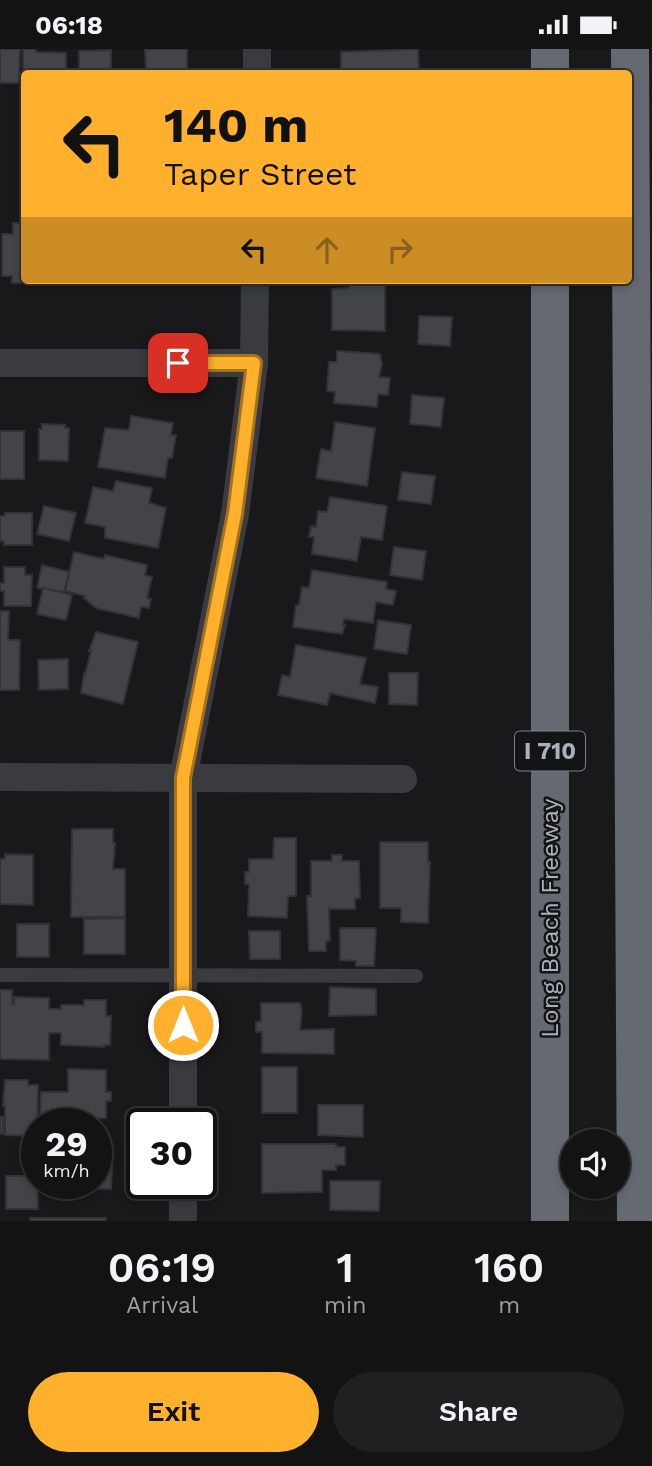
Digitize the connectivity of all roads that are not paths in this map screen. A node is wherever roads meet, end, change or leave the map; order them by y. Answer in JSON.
{"nodes":[{"id":1,"x":257,"y":49,"type":"edge"},
{"id":2,"x":550,"y":49,"type":"edge"},
{"id":3,"x":630,"y":49,"type":"edge"},
{"id":4,"x":257,"y":70,"type":"edge"},
{"id":5,"x":550,"y":70,"type":"edge"},
{"id":6,"x":630,"y":70,"type":"edge"},
{"id":7,"x":255,"y":284,"type":"edge"},
{"id":8,"x":550,"y":284,"type":"edge"},
{"id":9,"x":631,"y":284,"type":"edge"},
{"id":10,"x":0,"y":363,"type":"edge"},
{"id":11,"x":254,"y":363,"type":"junction"},
{"id":12,"x":0,"y":778,"type":"edge"},
{"id":13,"x":183,"y":778,"type":"junction"},
{"id":14,"x":403,"y":779,"type":"dead end"},
{"id":15,"x":0,"y":975,"type":"edge"},
{"id":16,"x":183,"y":975,"type":"junction"},
{"id":17,"x":416,"y":976,"type":"dead end"},
{"id":18,"x":183,"y":1108,"type":"edge"},
{"id":19,"x":183,"y":1199,"type":"edge"},
{"id":20,"x":183,"y":1221,"type":"edge"},
{"id":21,"x":550,"y":1221,"type":"edge"},
{"id":22,"x":636,"y":1221,"type":"edge"}],
"edges":[{"from":1,"to":4,"type":"street"},
{"from":2,"to":5,"type":"highway"},
{"from":3,"to":6,"type":"highway"},
{"from":7,"to":11,"type":"street"},
{"from":8,"to":21,"type":"highway","name":"Long Beach Freeway","number":"I 710"},
{"from":9,"to":22,"type":"highway"},
{"from":10,"to":11,"type":"street"},
{"from":11,"to":13,"type":"street"},
{"from":12,"to":13,"type":"street"},
{"from":13,"to":14,"type":"street"},
{"from":13,"to":16,"type":"street"},
{"from":15,"to":16,"type":"lane"},
{"from":16,"to":17,"type":"lane"},
{"from":16,"to":18,"type":"street"},
{"from":19,"to":20,"type":"street"}]}
